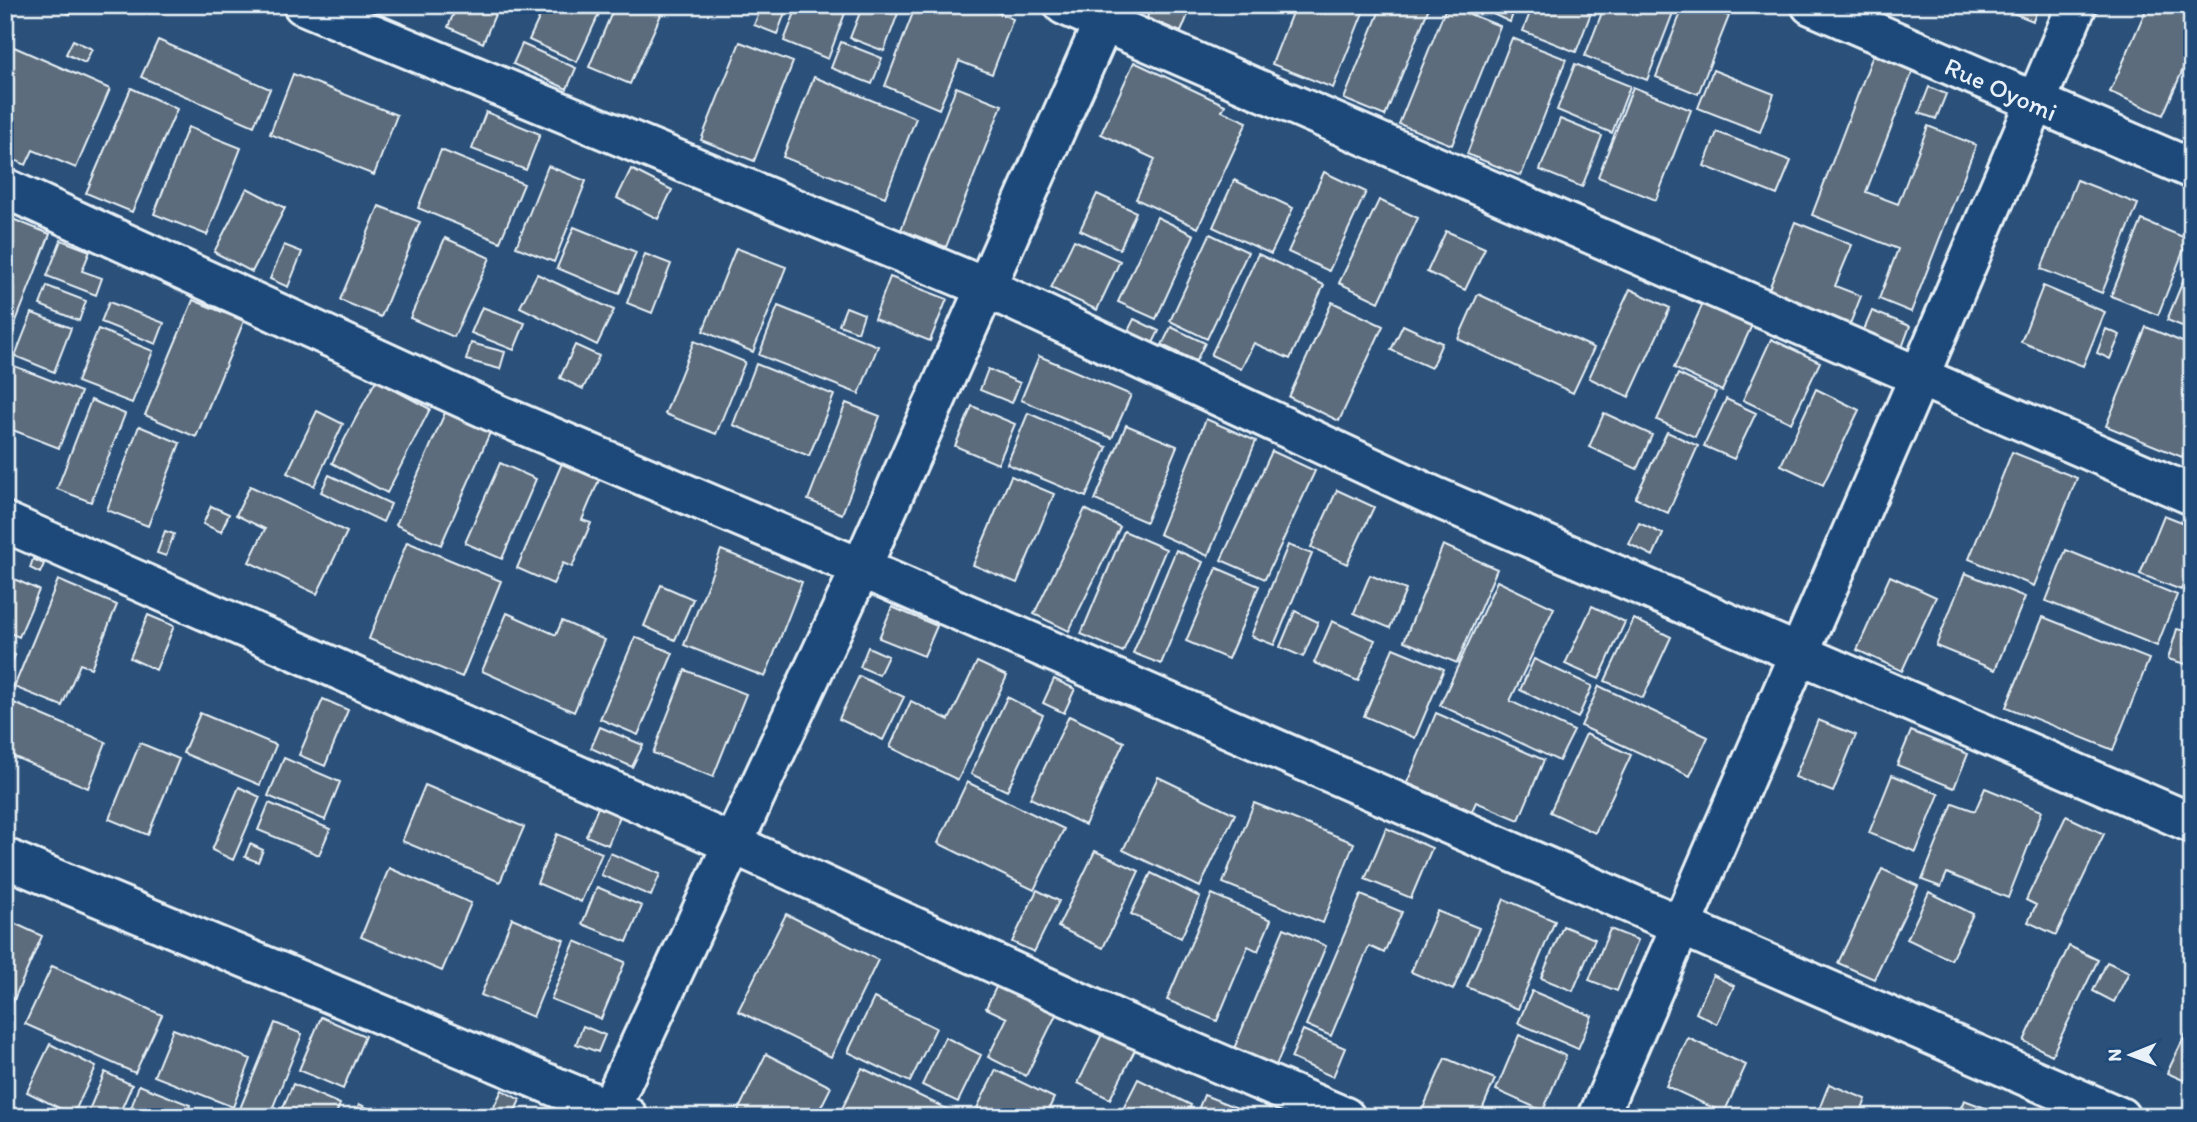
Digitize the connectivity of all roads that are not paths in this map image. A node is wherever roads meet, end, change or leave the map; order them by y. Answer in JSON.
{"nodes":[{"id":1,"x":303,"y":5,"type":"edge"},
{"id":2,"x":1065,"y":5,"type":"edge"},
{"id":3,"x":1811,"y":5,"type":"edge"},
{"id":4,"x":2077,"y":5,"type":"edge"},
{"id":5,"x":1107,"y":14,"type":"edge"},
{"id":6,"x":2033,"y":103,"type":"junction"},
{"id":7,"x":2192,"y":169,"type":"edge"},
{"id":8,"x":5,"y":188,"type":"edge"},
{"id":9,"x":987,"y":288,"type":"junction"},
{"id":10,"x":1919,"y":377,"type":"junction"},
{"id":11,"x":2192,"y":495,"type":"edge"},
{"id":12,"x":5,"y":522,"type":"edge"},
{"id":13,"x":861,"y":568,"type":"junction"},
{"id":14,"x":1798,"y":651,"type":"junction"},
{"id":15,"x":2192,"y":823,"type":"edge"},
{"id":16,"x":733,"y":844,"type":"junction"},
{"id":17,"x":5,"y":858,"type":"edge"},
{"id":18,"x":1681,"y":927,"type":"junction"},
{"id":19,"x":615,"y":1114,"type":"edge"},
{"id":20,"x":1346,"y":1117,"type":"edge"},
{"id":21,"x":1598,"y":1117,"type":"edge"},
{"id":22,"x":2120,"y":1117,"type":"edge"}],
"edges":[{"from":1,"to":9,"type":"street"},
{"from":2,"to":5,"type":"street"},
{"from":3,"to":6,"type":"street","name":"Rue Oyomi"},
{"from":4,"to":6,"type":"street"},
{"from":5,"to":9,"type":"street"},
{"from":5,"to":10,"type":"street"},
{"from":6,"to":7,"type":"street","name":"Rue Oyomi"},
{"from":6,"to":10,"type":"street"},
{"from":8,"to":13,"type":"street"},
{"from":9,"to":13,"type":"street"},
{"from":9,"to":14,"type":"street"},
{"from":10,"to":11,"type":"street"},
{"from":10,"to":14,"type":"street"},
{"from":12,"to":16,"type":"street"},
{"from":13,"to":16,"type":"street"},
{"from":13,"to":18,"type":"street"},
{"from":14,"to":15,"type":"street"},
{"from":14,"to":18,"type":"street"},
{"from":16,"to":19,"type":"street"},
{"from":16,"to":20,"type":"street"},
{"from":17,"to":19,"type":"street"},
{"from":18,"to":21,"type":"street"},
{"from":18,"to":22,"type":"street"}]}
